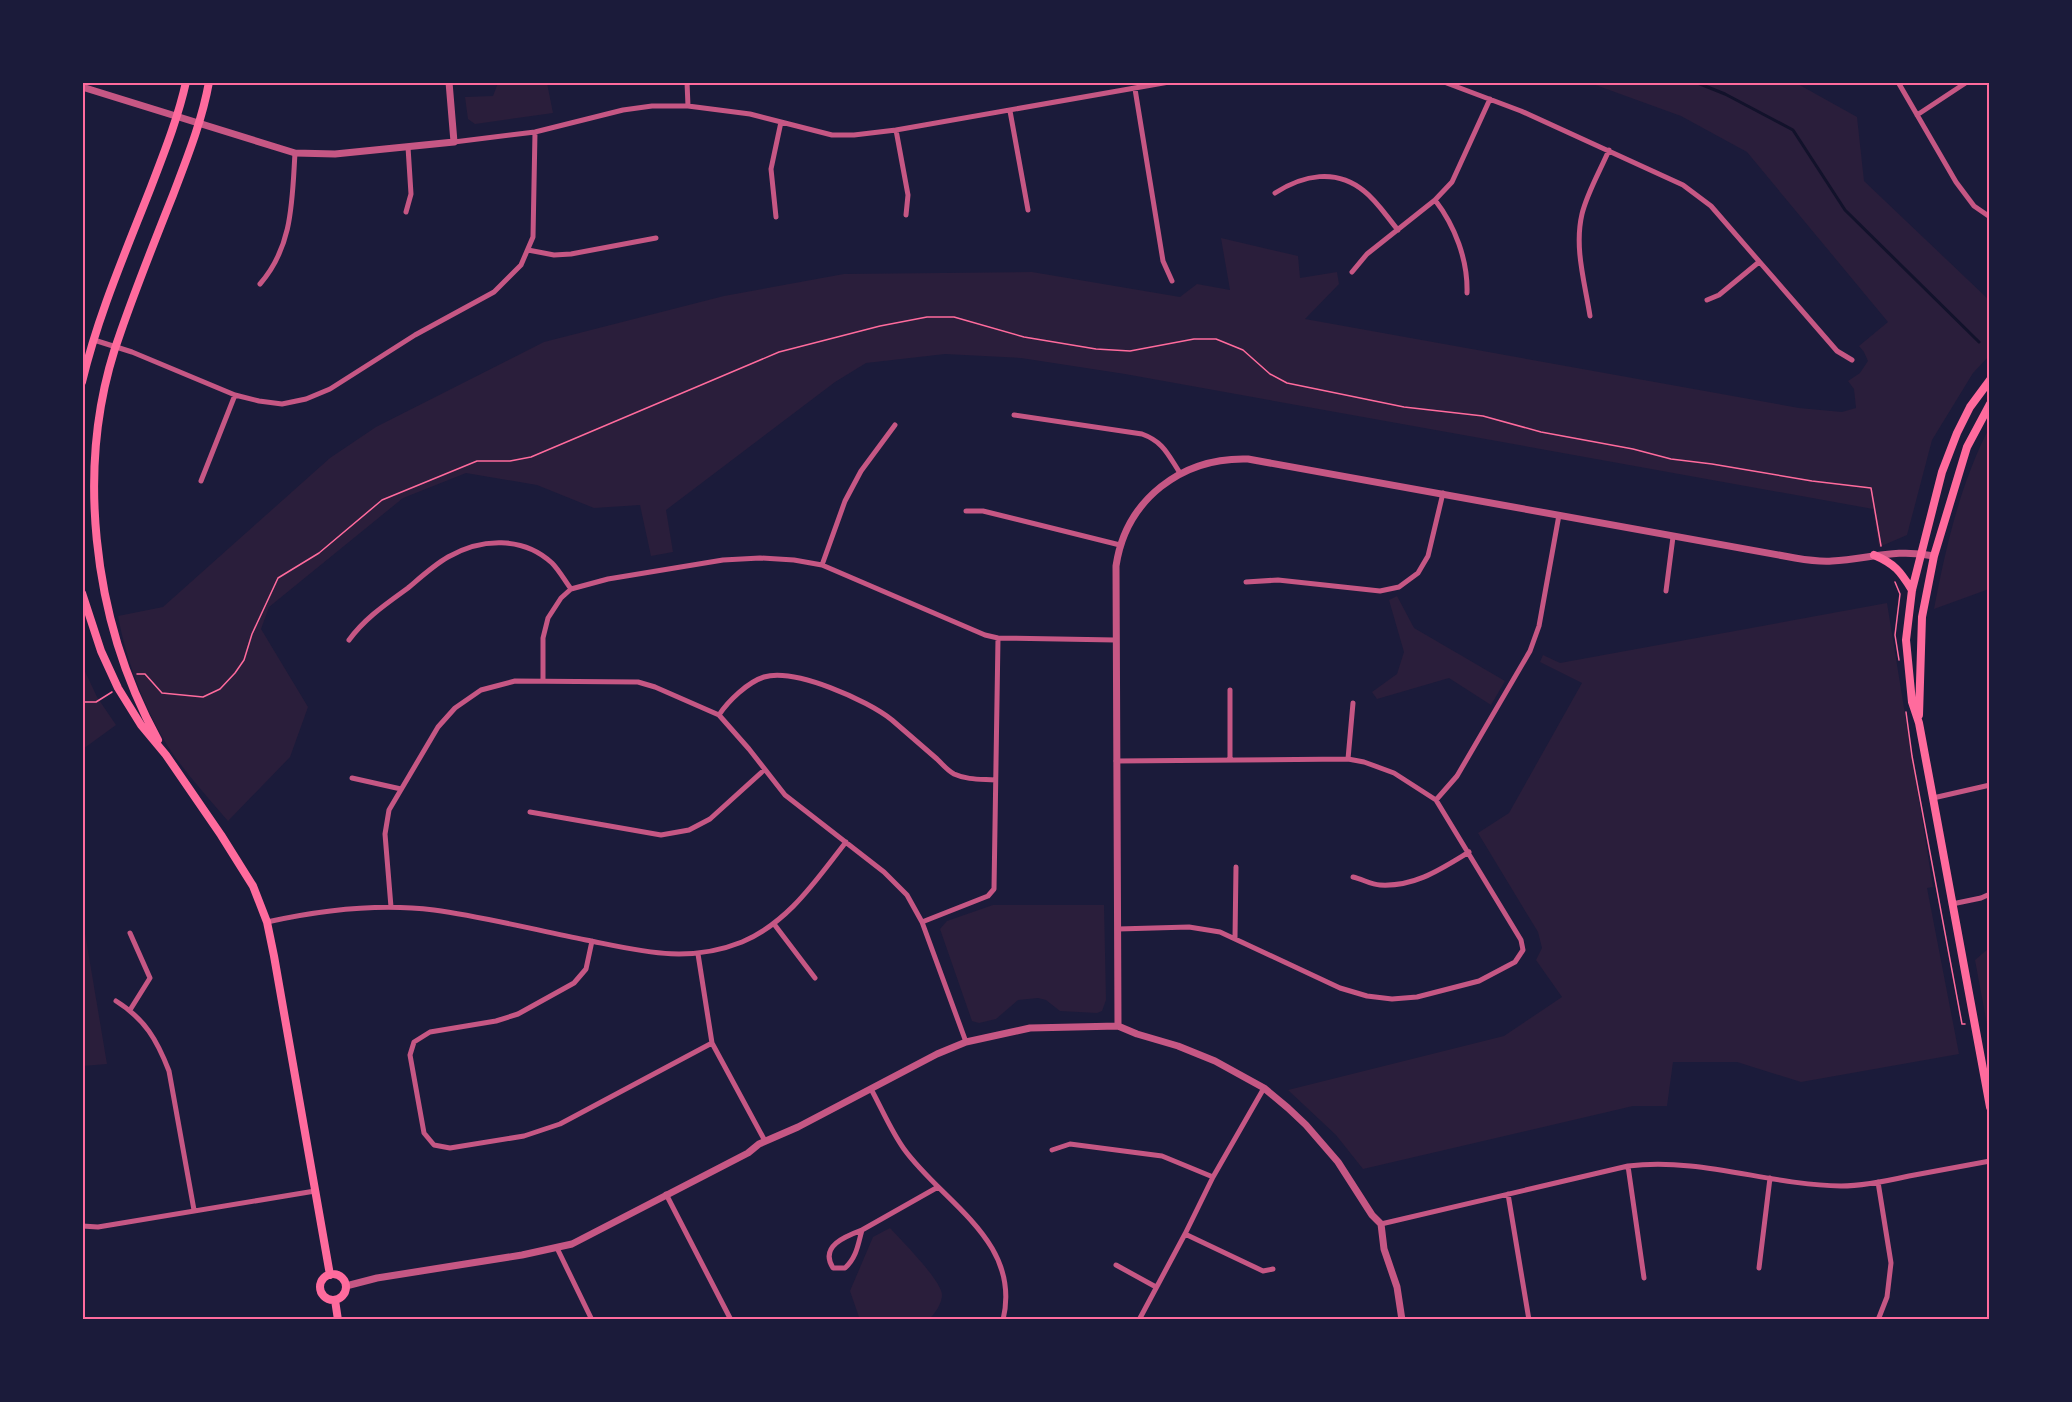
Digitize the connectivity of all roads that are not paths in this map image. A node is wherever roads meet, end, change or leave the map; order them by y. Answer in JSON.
{"nodes":[{"id":1,"x":186,"y":82,"type":"edge"},
{"id":2,"x":209,"y":82,"type":"edge"},
{"id":3,"x":449,"y":82,"type":"edge"},
{"id":4,"x":687,"y":82,"type":"edge"},
{"id":5,"x":1169,"y":82,"type":"edge"},
{"id":6,"x":1444,"y":82,"type":"edge"},
{"id":7,"x":1898,"y":82,"type":"edge"},
{"id":8,"x":1967,"y":82,"type":"edge"},
{"id":9,"x":82,"y":87,"type":"edge"},
{"id":10,"x":1135,"y":89,"type":"junction"},
{"id":11,"x":1490,"y":99,"type":"junction"},
{"id":12,"x":688,"y":106,"type":"junction"},
{"id":13,"x":1010,"y":111,"type":"junction"},
{"id":14,"x":1917,"y":115,"type":"junction"},
{"id":15,"x":177,"y":116,"type":"junction"},
{"id":16,"x":199,"y":122,"type":"junction"},
{"id":17,"x":781,"y":122,"type":"junction"},
{"id":18,"x":896,"y":130,"type":"junction"},
{"id":19,"x":535,"y":132,"type":"junction"},
{"id":20,"x":454,"y":142,"type":"junction"},
{"id":21,"x":408,"y":147,"type":"junction"},
{"id":22,"x":1609,"y":150,"type":"junction"},
{"id":23,"x":295,"y":153,"type":"junction"},
{"id":24,"x":1275,"y":193,"type":"dead end"},
{"id":25,"x":1435,"y":200,"type":"junction"},
{"id":26,"x":1028,"y":210,"type":"dead end"},
{"id":27,"x":406,"y":212,"type":"dead end"},
{"id":28,"x":906,"y":215,"type":"dead end"},
{"id":29,"x":776,"y":217,"type":"dead end"},
{"id":30,"x":1989,"y":217,"type":"edge"},
{"id":31,"x":1398,"y":230,"type":"junction"},
{"id":32,"x":656,"y":238,"type":"dead end"},
{"id":33,"x":528,"y":250,"type":"junction"},
{"id":34,"x":1759,"y":262,"type":"junction"},
{"id":35,"x":1352,"y":272,"type":"dead end"},
{"id":36,"x":1172,"y":281,"type":"dead end"},
{"id":37,"x":260,"y":284,"type":"dead end"},
{"id":38,"x":1467,"y":294,"type":"dead end"},
{"id":39,"x":1707,"y":300,"type":"dead end"},
{"id":40,"x":1590,"y":316,"type":"dead end"},
{"id":41,"x":94,"y":340,"type":"junction"},
{"id":42,"x":116,"y":347,"type":"junction"},
{"id":43,"x":1852,"y":360,"type":"dead end"},
{"id":44,"x":1989,"y":380,"type":"edge"},
{"id":45,"x":82,"y":382,"type":"edge"},
{"id":46,"x":235,"y":394,"type":"junction"},
{"id":47,"x":1989,"y":404,"type":"edge"},
{"id":48,"x":1014,"y":415,"type":"dead end"},
{"id":49,"x":895,"y":425,"type":"dead end"},
{"id":50,"x":1180,"y":474,"type":"junction"},
{"id":51,"x":201,"y":481,"type":"dead end"},
{"id":52,"x":1443,"y":493,"type":"junction"},
{"id":53,"x":966,"y":510,"type":"dead end"},
{"id":54,"x":1559,"y":515,"type":"junction"},
{"id":55,"x":1673,"y":537,"type":"junction"},
{"id":56,"x":1120,"y":546,"type":"junction"},
{"id":57,"x":1920,"y":553,"type":"junction"},
{"id":58,"x":1878,"y":555,"type":"junction"},
{"id":59,"x":1934,"y":556,"type":"junction"},
{"id":60,"x":822,"y":565,"type":"junction"},
{"id":61,"x":1246,"y":582,"type":"dead end"},
{"id":62,"x":571,"y":589,"type":"junction"},
{"id":63,"x":1912,"y":590,"type":"junction"},
{"id":64,"x":1666,"y":591,"type":"dead end"},
{"id":65,"x":82,"y":593,"type":"edge"},
{"id":66,"x":999,"y":638,"type":"junction"},
{"id":67,"x":349,"y":640,"type":"dead end"},
{"id":68,"x":1115,"y":640,"type":"junction"},
{"id":69,"x":543,"y":681,"type":"junction"},
{"id":70,"x":1230,"y":690,"type":"dead end"},
{"id":71,"x":1353,"y":702,"type":"dead end"},
{"id":72,"x":719,"y":715,"type":"junction"},
{"id":73,"x":1919,"y":723,"type":"junction"},
{"id":74,"x":165,"y":755,"type":"junction"},
{"id":75,"x":1348,"y":759,"type":"junction"},
{"id":76,"x":1116,"y":760,"type":"junction"},
{"id":77,"x":1230,"y":760,"type":"junction"},
{"id":78,"x":764,"y":770,"type":"junction"},
{"id":79,"x":352,"y":778,"type":"dead end"},
{"id":80,"x":995,"y":780,"type":"junction"},
{"id":81,"x":1989,"y":785,"type":"edge"},
{"id":82,"x":401,"y":789,"type":"junction"},
{"id":83,"x":1933,"y":798,"type":"junction"},
{"id":84,"x":1436,"y":800,"type":"junction"},
{"id":85,"x":530,"y":812,"type":"dead end"},
{"id":86,"x":846,"y":842,"type":"junction"},
{"id":87,"x":1469,"y":852,"type":"junction"},
{"id":88,"x":1236,"y":867,"type":"dead end"},
{"id":89,"x":1353,"y":877,"type":"dead end"},
{"id":90,"x":1989,"y":894,"type":"edge"},
{"id":91,"x":1952,"y":904,"type":"junction"},
{"id":92,"x":391,"y":906,"type":"junction"},
{"id":93,"x":267,"y":922,"type":"junction"},
{"id":94,"x":922,"y":922,"type":"junction"},
{"id":95,"x":774,"y":924,"type":"junction"},
{"id":96,"x":1118,"y":929,"type":"junction"},
{"id":97,"x":130,"y":933,"type":"dead end"},
{"id":98,"x":1235,"y":938,"type":"junction"},
{"id":99,"x":592,"y":941,"type":"junction"},
{"id":100,"x":698,"y":954,"type":"junction"},
{"id":101,"x":815,"y":978,"type":"dead end"},
{"id":102,"x":116,"y":1001,"type":"dead end"},
{"id":103,"x":130,"y":1010,"type":"junction"},
{"id":104,"x":1118,"y":1026,"type":"junction"},
{"id":105,"x":966,"y":1042,"type":"junction"},
{"id":106,"x":712,"y":1043,"type":"junction"},
{"id":107,"x":1264,"y":1088,"type":"junction"},
{"id":108,"x":871,"y":1089,"type":"junction"},
{"id":109,"x":1989,"y":1107,"type":"edge"},
{"id":110,"x":765,"y":1141,"type":"junction"},
{"id":111,"x":1052,"y":1150,"type":"dead end"},
{"id":112,"x":1989,"y":1161,"type":"edge"},
{"id":113,"x":1628,"y":1166,"type":"junction"},
{"id":114,"x":1213,"y":1177,"type":"junction"},
{"id":115,"x":1770,"y":1178,"type":"junction"},
{"id":116,"x":1878,"y":1182,"type":"junction"},
{"id":117,"x":938,"y":1187,"type":"junction"},
{"id":118,"x":315,"y":1191,"type":"junction"},
{"id":119,"x":666,"y":1194,"type":"junction"},
{"id":120,"x":1508,"y":1194,"type":"junction"},
{"id":121,"x":194,"y":1210,"type":"junction"},
{"id":122,"x":1381,"y":1224,"type":"junction"},
{"id":123,"x":82,"y":1226,"type":"edge"},
{"id":124,"x":862,"y":1230,"type":"junction"},
{"id":125,"x":1185,"y":1234,"type":"junction"},
{"id":126,"x":557,"y":1248,"type":"junction"},
{"id":127,"x":1116,"y":1265,"type":"dead end"},
{"id":128,"x":1759,"y":1268,"type":"dead end"},
{"id":129,"x":1273,"y":1269,"type":"dead end"},
{"id":130,"x":330,"y":1275,"type":"junction"},
{"id":131,"x":1644,"y":1278,"type":"dead end"},
{"id":132,"x":346,"y":1286,"type":"junction"},
{"id":133,"x":1156,"y":1287,"type":"junction"},
{"id":134,"x":335,"y":1300,"type":"junction"},
{"id":135,"x":338,"y":1320,"type":"edge"},
{"id":136,"x":592,"y":1320,"type":"edge"},
{"id":137,"x":731,"y":1320,"type":"edge"},
{"id":138,"x":1003,"y":1320,"type":"edge"},
{"id":139,"x":1139,"y":1320,"type":"edge"},
{"id":140,"x":1402,"y":1320,"type":"edge"},
{"id":141,"x":1529,"y":1320,"type":"edge"},
{"id":142,"x":1878,"y":1320,"type":"edge"}],
"edges":[{"from":1,"to":15,"type":"main road"},
{"from":2,"to":16,"type":"main road"},
{"from":3,"to":20,"type":"street"},
{"from":4,"to":12,"type":"street"},
{"from":5,"to":10,"type":"street"},
{"from":6,"to":11,"type":"street"},
{"from":7,"to":14,"type":"street"},
{"from":8,"to":14,"type":"street"},
{"from":9,"to":15,"type":"street"},
{"from":10,"to":13,"type":"street"},
{"from":10,"to":36,"type":"street"},
{"from":11,"to":22,"type":"street"},
{"from":11,"to":25,"type":"street"},
{"from":12,"to":17,"type":"street"},
{"from":12,"to":19,"type":"street"},
{"from":13,"to":18,"type":"street"},
{"from":13,"to":26,"type":"street"},
{"from":14,"to":30,"type":"street"},
{"from":15,"to":16,"type":"street"},
{"from":15,"to":41,"type":"main road"},
{"from":16,"to":23,"type":"street"},
{"from":16,"to":42,"type":"main road"},
{"from":17,"to":18,"type":"street"},
{"from":17,"to":29,"type":"street"},
{"from":18,"to":28,"type":"street"},
{"from":19,"to":20,"type":"street"},
{"from":19,"to":33,"type":"street"},
{"from":20,"to":21,"type":"street"},
{"from":21,"to":23,"type":"street"},
{"from":21,"to":27,"type":"street"},
{"from":22,"to":34,"type":"street"},
{"from":22,"to":40,"type":"street"},
{"from":23,"to":37,"type":"street"},
{"from":24,"to":31,"type":"street"},
{"from":25,"to":31,"type":"street"},
{"from":25,"to":38,"type":"street"},
{"from":31,"to":35,"type":"street"},
{"from":32,"to":33,"type":"street"},
{"from":33,"to":46,"type":"street"},
{"from":34,"to":39,"type":"street"},
{"from":34,"to":43,"type":"street"},
{"from":41,"to":42,"type":"street"},
{"from":41,"to":45,"type":"main road"},
{"from":42,"to":46,"type":"street"},
{"from":42,"to":74,"type":"main road"},
{"from":44,"to":57,"type":"main road"},
{"from":46,"to":51,"type":"street"},
{"from":47,"to":59,"type":"main road"},
{"from":48,"to":50,"type":"street"},
{"from":49,"to":60,"type":"street"},
{"from":50,"to":52,"type":"street"},
{"from":50,"to":56,"type":"street"},
{"from":52,"to":54,"type":"street"},
{"from":52,"to":61,"type":"street"},
{"from":53,"to":56,"type":"street"},
{"from":54,"to":55,"type":"street"},
{"from":54,"to":84,"type":"street"},
{"from":55,"to":58,"type":"street"},
{"from":55,"to":64,"type":"street"},
{"from":56,"to":68,"type":"street"},
{"from":57,"to":58,"type":"street"},
{"from":57,"to":59,"type":"street"},
{"from":57,"to":63,"type":"main road"},
{"from":58,"to":63,"type":"main road"},
{"from":59,"to":73,"type":"main road"},
{"from":60,"to":62,"type":"street"},
{"from":60,"to":66,"type":"street"},
{"from":62,"to":67,"type":"street"},
{"from":62,"to":69,"type":"street"},
{"from":63,"to":73,"type":"main road"},
{"from":65,"to":74,"type":"main road"},
{"from":66,"to":68,"type":"street"},
{"from":66,"to":80,"type":"street"},
{"from":68,"to":76,"type":"street"},
{"from":69,"to":72,"type":"street"},
{"from":69,"to":82,"type":"street"},
{"from":70,"to":77,"type":"street"},
{"from":71,"to":75,"type":"street"},
{"from":72,"to":78,"type":"street"},
{"from":72,"to":80,"type":"street"},
{"from":73,"to":83,"type":"main road"},
{"from":74,"to":93,"type":"main road"},
{"from":75,"to":77,"type":"street"},
{"from":75,"to":84,"type":"street"},
{"from":76,"to":77,"type":"street"},
{"from":76,"to":96,"type":"street"},
{"from":78,"to":85,"type":"street"},
{"from":78,"to":86,"type":"street"},
{"from":79,"to":82,"type":"street"},
{"from":80,"to":94,"type":"street"},
{"from":81,"to":83,"type":"street"},
{"from":82,"to":92,"type":"street"},
{"from":83,"to":91,"type":"main road"},
{"from":84,"to":87,"type":"street"},
{"from":86,"to":94,"type":"street"},
{"from":86,"to":95,"type":"street"},
{"from":87,"to":89,"type":"street"},
{"from":87,"to":98,"type":"street"},
{"from":88,"to":98,"type":"street"},
{"from":90,"to":91,"type":"street"},
{"from":91,"to":109,"type":"main road"},
{"from":92,"to":93,"type":"street"},
{"from":92,"to":99,"type":"street"},
{"from":93,"to":118,"type":"main road"},
{"from":94,"to":105,"type":"street"},
{"from":95,"to":100,"type":"street"},
{"from":95,"to":101,"type":"street"},
{"from":96,"to":98,"type":"street"},
{"from":96,"to":104,"type":"street"},
{"from":97,"to":103,"type":"street"},
{"from":99,"to":100,"type":"street"},
{"from":99,"to":106,"type":"street"},
{"from":100,"to":106,"type":"street"},
{"from":102,"to":103,"type":"street"},
{"from":103,"to":121,"type":"street"},
{"from":104,"to":105,"type":"street"},
{"from":104,"to":107,"type":"street"},
{"from":105,"to":108,"type":"street"},
{"from":106,"to":110,"type":"street"},
{"from":107,"to":114,"type":"street"},
{"from":107,"to":122,"type":"street"},
{"from":108,"to":110,"type":"street"},
{"from":108,"to":117,"type":"street"},
{"from":110,"to":119,"type":"street"},
{"from":111,"to":114,"type":"street"},
{"from":112,"to":116,"type":"street"},
{"from":113,"to":115,"type":"street"},
{"from":113,"to":120,"type":"street"},
{"from":113,"to":131,"type":"street"},
{"from":114,"to":125,"type":"street"},
{"from":115,"to":116,"type":"street"},
{"from":115,"to":128,"type":"street"},
{"from":116,"to":142,"type":"street"},
{"from":117,"to":124,"type":"street"},
{"from":117,"to":138,"type":"street"},
{"from":118,"to":121,"type":"street"},
{"from":118,"to":130,"type":"main road"},
{"from":119,"to":126,"type":"street"},
{"from":119,"to":137,"type":"street"},
{"from":120,"to":122,"type":"street"},
{"from":120,"to":141,"type":"street"},
{"from":121,"to":123,"type":"street"},
{"from":122,"to":140,"type":"street"},
{"from":124,"to":124,"type":"street"},
{"from":125,"to":129,"type":"street"},
{"from":125,"to":133,"type":"street"},
{"from":126,"to":132,"type":"street"},
{"from":126,"to":136,"type":"street"},
{"from":127,"to":133,"type":"street"},
{"from":130,"to":132,"type":"main road"},
{"from":130,"to":134,"type":"main road"},
{"from":132,"to":134,"type":"main road"},
{"from":133,"to":139,"type":"street"},
{"from":134,"to":135,"type":"main road"}]}
